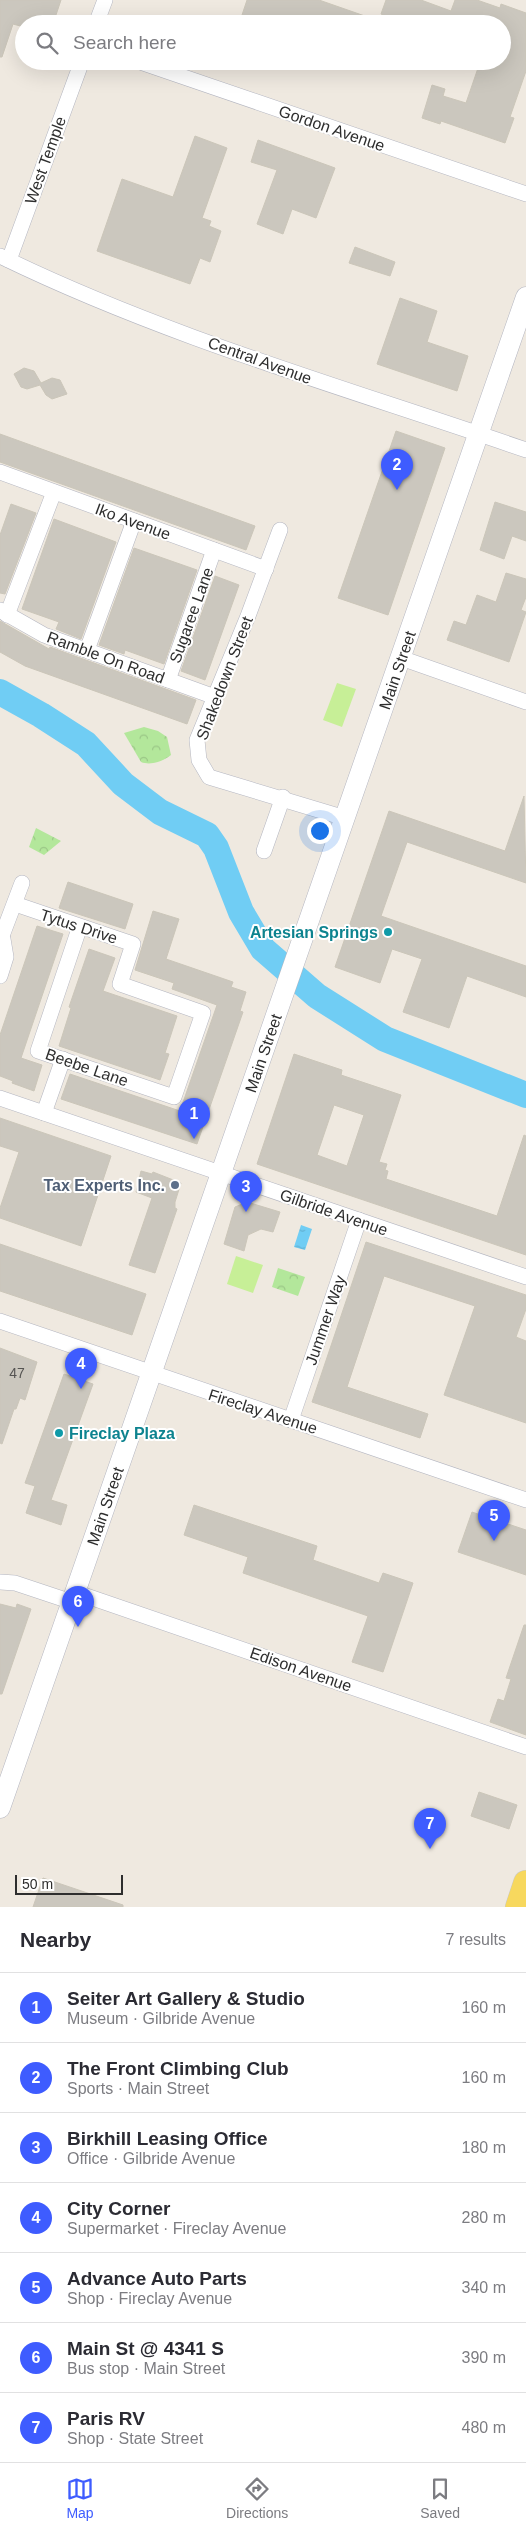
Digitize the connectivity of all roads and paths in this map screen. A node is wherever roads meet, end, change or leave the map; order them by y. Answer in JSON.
{"nodes":[{"id":1,"x":105,"y":0,"type":"edge"},
{"id":2,"x":99,"y":15,"type":"edge"},
{"id":3,"x":78,"y":70,"type":"edge"},
{"id":4,"x":163,"y":70,"type":"edge"},
{"id":5,"x":526,"y":194,"type":"edge"},
{"id":6,"x":4,"y":258,"type":"edge"},
{"id":7,"x":526,"y":297,"type":"edge"},
{"id":8,"x":479,"y":434,"type":"junction"},
{"id":9,"x":526,"y":450,"type":"edge"},
{"id":10,"x":0,"y":472,"type":"edge"},
{"id":11,"x":54,"y":492,"type":"junction"},
{"id":12,"x":134,"y":521,"type":"junction"},
{"id":13,"x":280,"y":530,"type":"dead end"},
{"id":14,"x":214,"y":550,"type":"junction"},
{"id":15,"x":266,"y":569,"type":"junction"},
{"id":16,"x":4,"y":613,"type":"edge"},
{"id":17,"x":87,"y":650,"type":"junction"},
{"id":18,"x":401,"y":658,"type":"junction"},
{"id":19,"x":168,"y":680,"type":"junction"},
{"id":20,"x":215,"y":697,"type":"junction"},
{"id":21,"x":526,"y":702,"type":"edge"},
{"id":22,"x":283,"y":798,"type":"junction"},
{"id":23,"x":345,"y":818,"type":"junction"},
{"id":24,"x":264,"y":851,"type":"dead end"},
{"id":25,"x":22,"y":883,"type":"dead end"},
{"id":26,"x":15,"y":904,"type":"junction"},
{"id":27,"x":80,"y":926,"type":"junction"},
{"id":28,"x":1,"y":940,"type":"edge"},
{"id":29,"x":0,"y":976,"type":"edge"},
{"id":30,"x":63,"y":1059,"type":"junction"},
{"id":31,"x":0,"y":1098,"type":"edge"},
{"id":32,"x":174,"y":1098,"type":"joint"},
{"id":33,"x":44,"y":1113,"type":"junction"},
{"id":34,"x":221,"y":1173,"type":"junction"},
{"id":35,"x":359,"y":1220,"type":"junction"},
{"id":36,"x":526,"y":1277,"type":"edge"},
{"id":37,"x":0,"y":1320,"type":"edge"},
{"id":38,"x":151,"y":1373,"type":"junction"},
{"id":39,"x":291,"y":1420,"type":"junction"},
{"id":40,"x":526,"y":1500,"type":"edge"},
{"id":41,"x":0,"y":1582,"type":"edge"},
{"id":42,"x":73,"y":1597,"type":"junction"},
{"id":43,"x":526,"y":1747,"type":"edge"},
{"id":44,"x":0,"y":1808,"type":"edge"},
{"id":45,"x":526,"y":1884,"type":"edge"},
{"id":46,"x":518,"y":1907,"type":"edge"}],
"edges":[{"from":1,"to":2,"type":"street"},
{"from":3,"to":6,"type":"street","name":"West Temple"},
{"from":4,"to":5,"type":"street","name":"Gordon Avenue"},
{"from":6,"to":8,"type":"street","name":"Central Avenue"},
{"from":7,"to":8,"type":"street","name":"Main Street"},
{"from":8,"to":9,"type":"street","name":"Central Avenue"},
{"from":8,"to":18,"type":"street","name":"Main Street"},
{"from":10,"to":11,"type":"street","name":"Iko Avenue"},
{"from":11,"to":12,"type":"street","name":"Iko Avenue"},
{"from":11,"to":16,"type":"street"},
{"from":12,"to":14,"type":"street","name":"Iko Avenue"},
{"from":12,"to":17,"type":"street"},
{"from":13,"to":15,"type":"street","name":"Shakedown Street"},
{"from":14,"to":15,"type":"street","name":"Iko Avenue"},
{"from":14,"to":19,"type":"street","name":"Sugaree Lane"},
{"from":15,"to":20,"type":"street","name":"Shakedown Street"},
{"from":16,"to":17,"type":"street","name":"Ramble On Road"},
{"from":17,"to":19,"type":"street","name":"Ramble On Road"},
{"from":18,"to":21,"type":"street"},
{"from":18,"to":23,"type":"street","name":"Main Street"},
{"from":19,"to":20,"type":"street","name":"Ramble On Road"},
{"from":20,"to":22,"type":"street","name":"Shakedown Street"},
{"from":22,"to":23,"type":"street","name":"Shakedown Street"},
{"from":22,"to":24,"type":"street"},
{"from":23,"to":34,"type":"street","name":"Main Street"},
{"from":25,"to":26,"type":"street"},
{"from":26,"to":27,"type":"street","name":"Tytus Drive"},
{"from":26,"to":28,"type":"street"},
{"from":27,"to":30,"type":"street","name":"Beebe Lane"},
{"from":27,"to":32,"type":"street","name":"Tytus Drive"},
{"from":28,"to":29,"type":"street"},
{"from":30,"to":32,"type":"street","name":"Beebe Lane"},
{"from":30,"to":33,"type":"street"},
{"from":31,"to":33,"type":"street","name":"Gilbride Avenue"},
{"from":33,"to":34,"type":"street","name":"Gilbride Avenue"},
{"from":34,"to":35,"type":"street","name":"Gilbride Avenue"},
{"from":34,"to":38,"type":"street","name":"Main Street"},
{"from":35,"to":36,"type":"street","name":"Gilbride Avenue"},
{"from":35,"to":39,"type":"street","name":"Jummer Way"},
{"from":37,"to":38,"type":"street","name":"Fireclay Avenue"},
{"from":38,"to":39,"type":"street","name":"Fireclay Avenue"},
{"from":38,"to":42,"type":"street","name":"Main Street"},
{"from":39,"to":40,"type":"street","name":"Fireclay Avenue"},
{"from":41,"to":42,"type":"street","name":"Edison Avenue"},
{"from":42,"to":43,"type":"street","name":"Edison Avenue"},
{"from":42,"to":44,"type":"street","name":"Main Street"},
{"from":45,"to":46,"type":"main road"}]}
